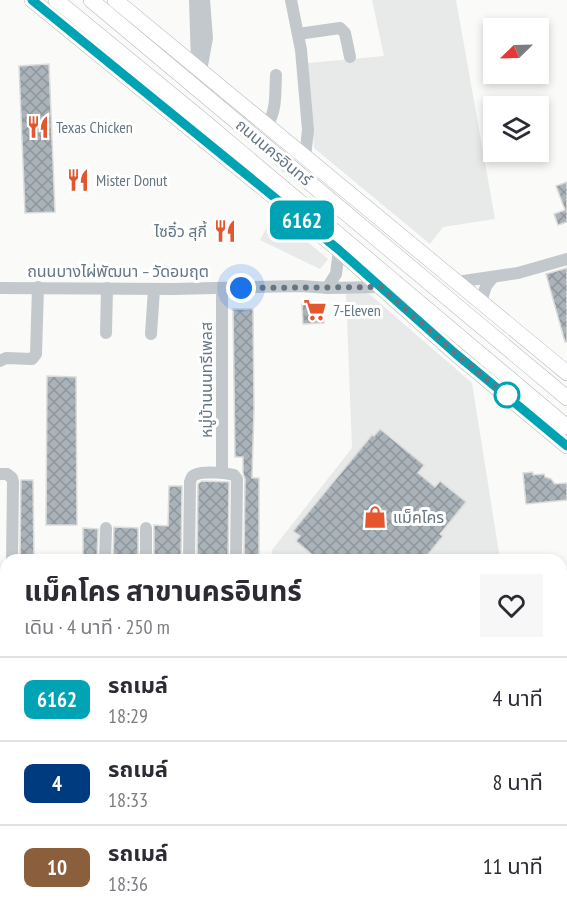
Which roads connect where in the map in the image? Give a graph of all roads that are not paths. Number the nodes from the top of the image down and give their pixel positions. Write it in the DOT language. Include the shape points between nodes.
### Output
graph roads {
  1 [pos="32,0"];
  2 [pos="56,0"];
  3 [pos="91,0"];
  4 [pos="105,0"];
  5 [pos="115,0"];
  6 [pos="195,0"];
  7 [pos="204,0"];
  8 [pos="291,0"];
  9 [pos="298,34"];
  10 [pos="146,45"];
  11 [pos="350,57"];
  12 [pos="199,69"];
  13 [pos="276,75"];
  14 [pos="267,125"];
  15 [pos="305,157"];
  16 [pos="339,250"];
  17 [pos="567,259"];
  18 [pos="493,277"];
  19 [pos="457,282"];
  20 [pos="38,287"];
  21 [pos="381,287"];
  22 [pos="0,288"];
  23 [pos="107,288"];
  24 [pos="153,288"];
  25 [pos="222,288"];
  26 [pos="327,288"];
  27 [pos="482,302"];
  28 [pos="106,333"];
  29 [pos="151,334"];
  30 [pos="0,361"];
  31 [pos="567,372"];
  32 [pos="567,398"];
  33 [pos="567,427"];
  34 [pos="546,429"];
  35 [pos="567,439"];
  36 [pos="567,446"];
  37 [pos="222,473"];
  38 [pos="0,474"];
  39 [pos="106,528"];
  40 [pos="146,528"];
  41 [pos="12,554"];
  42 [pos="105,554"];
  43 [pos="146,554"];
  44 [pos="189,554"];
  45 [pos="236,554"];
  1 -- 16 [label="main road, ถนนนครอินทร์"];
  2 -- 33 [label="main road, ถนนนครอินทร์"];
  3 -- 10 [label="main road, ถนนนครอินทร์"];
  4 -- 10 [label="main road"];
  5 -- 12 [label="main road, ถนนนครอินทร์"];
  6 -- 12 [label="street"];
  7 -- 12 [label="street" via="207,38"];
  8 -- 9 [label="street"];
  9 -- 11 [label="street" via="340,28 345,33"];
  9 -- 15 [label="street" via="308,130"];
  10 -- 32 [label="main road, ถนนนครอินทร์"];
  12 -- 14 [label="main road, ถนนนครอินทร์"];
  13 -- 14 [label="street" via="274,110"];
  14 -- 15 [label="main road, ถนนนครอินทร์"];
  15 -- 19 [label="main road, ถนนนครอินทร์"];
  16 -- 21 [label="main road, ถนนนครอินทร์"];
  16 -- 26 [label="street" via="336,274"];
  17 -- 18 [label="street"];
  18 -- 19 [label="street"];
  18 -- 27 [label="street"];
  19 -- 27 [label="main road, ถนนนครอินทร์"];
  20 -- 22 [label="street, ถนนบางไผ่พัฒนา – วัดอมฤต"];
  20 -- 23 [label="street, ถนนบางไผ่พัฒนา – วัดอมฤต"];
  20 -- 30 [label="street" via="36,354 32,359"];
  21 -- 26 [label="street, ถนนบางไผ่พัฒนา – วัดอมฤต"];
  21 -- 34 [label="main road, ถนนนครอินทร์"];
  23 -- 24 [label="street, ถนนบางไผ่พัฒนา – วัดอมฤต"];
  23 -- 28 [label="street"];
  24 -- 25 [label="street, ถนนบางไผ่พัฒนา – วัดอมฤต"];
  24 -- 29 [label="street"];
  25 -- 26 [label="street, ถนนบางไผ่พัฒนา – วัดอมฤต"];
  25 -- 37 [label="street, หมู่บ้านนนทรีเพลส"];
  27 -- 31 [label="main road, ถนนนครอินทร์"];
  34 -- 35 [label="main road"];
  34 -- 36 [label="main road, ถนนนครอินทร์"];
  37 -- 44 [label="street" via="198,473 192,477"];
  37 -- 45 [label="street" via="237,479"];
  38 -- 41 [label="street" via="12,477 13,482"];
  39 -- 42 [label="street"];
  40 -- 43 [label="street"];
}
